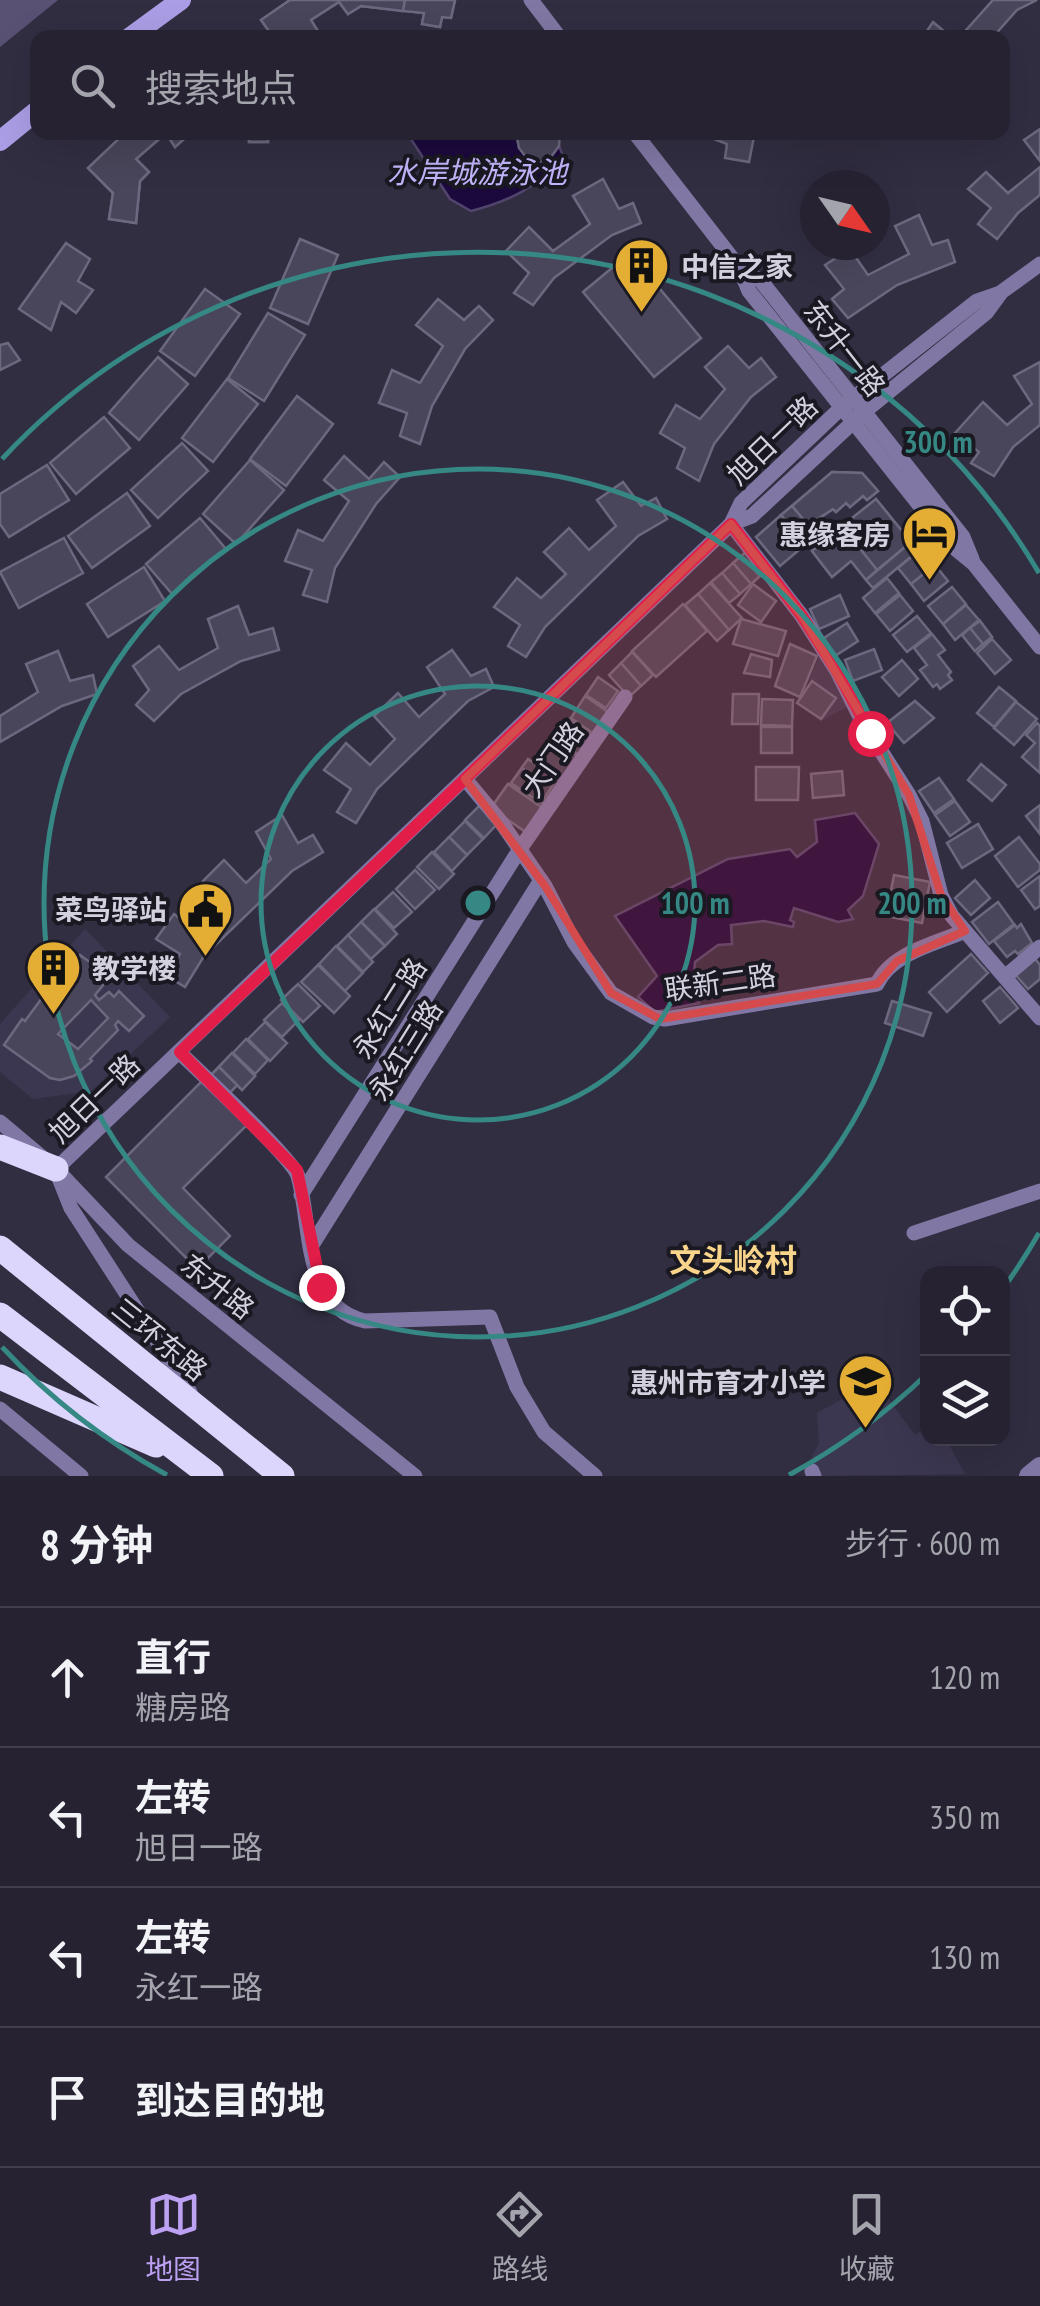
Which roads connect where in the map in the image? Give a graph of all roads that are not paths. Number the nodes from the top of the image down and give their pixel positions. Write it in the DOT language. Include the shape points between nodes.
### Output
graph roads {
  1 [pos="181,0"];
  2 [pos="531,0"];
  3 [pos="141,30"];
  4 [pos="554,30"];
  5 [pos="30,117"];
  6 [pos="640,140"];
  7 [pos="0,141"];
  8 [pos="1040,264"];
  9 [pos="1000,292"];
  10 [pos="847,403"];
  11 [pos="858,417"];
  12 [pos="731,524"];
  13 [pos="1040,648"];
  14 [pos="625,697"];
  15 [pos="464,778"];
  16 [pos="520,849"];
  17 [pos="541,880"];
  18 [pos="965,931"];
  19 [pos="1040,948"];
  20 [pos="1006,976"];
  21 [pos="1040,1018"];
  22 [pos="180,1052"];
  23 [pos="0,1122"];
  24 [pos="0,1147"];
  25 [pos="56,1170"];
  26 [pos="1040,1192"];
  27 [pos="302,1195"];
  28 [pos="914,1233"];
  29 [pos="312,1245"];
  30 [pos="0,1248"];
  31 [pos="0,1315"];
  32 [pos="0,1377"];
  33 [pos="0,1409"];
  34 [pos="203,1412"];
  35 [pos="1040,1467"];
  36 [pos="201,1468"];
  37 [pos="81,1476"];
  38 [pos="282,1476"];
  39 [pos="414,1476"];
  40 [pos="595,1476"];
  41 [pos="1029,1476"];
  1 -- 3 [label="main road"];
  2 -- 4 [label="street"];
  5 -- 7 [label="main road"];
  6 -- 10 [label="street, 东升一路" via="738,267 749,291"];
  8 -- 9 [label="street, 旭日一路"];
  9 -- 10 [label="street, 旭日一路" via="977,301"];
  9 -- 11 [label="street, 旭日一路" via="986,312"];
  10 -- 11 [label="street, 东升一路"];
  10 -- 12 [label="street, 旭日一路" via="741,503"];
  11 -- 12 [label="street, 旭日一路" via="752,516"];
  11 -- 13 [label="street, 东升一路" via="952,546"];
  12 -- 15 [label="street, 旭日一路"];
  12 -- 18 [label="street" via="802,616 906,789 922,821 941,894"];
  14 -- 16 [label="street, 大门路"];
  15 -- 16 [label="street, 联新二路"];
  15 -- 22 [label="street, 旭日一路"];
  16 -- 17 [label="street, 联新二路"];
  16 -- 27 [label="street, 永红二路"];
  17 -- 18 [label="street, 联新二路" via="610,993 660,1019 877,984 897,960"];
  17 -- 29 [label="street, 永红三路"];
  18 -- 20 [label="street"];
  19 -- 20 [label="street"];
  20 -- 21 [label="street"];
  22 -- 25 [label="street, 旭日一路"];
  22 -- 27 [label="street" via="297,1170"];
  23 -- 25 [label="street, 东升路"];
  24 -- 25 [label="highway"];
  25 -- 34 [label="street" via="70,1208"];
  25 -- 39 [label="street, 东升路" via="128,1246"];
  26 -- 28 [label="street"];
  27 -- 29 [label="street"];
  29 -- 40 [label="street" via="324,1294 352,1317 490,1316 517,1387 544,1432"];
  30 -- 34 [label="highway, 三环东路"];
  31 -- 36 [label="highway"];
  32 -- 36 [label="highway"];
  33 -- 37 [label="street"];
  34 -- 38 [label="highway, 三环东路"];
  35 -- 41 [label="street"];
}
